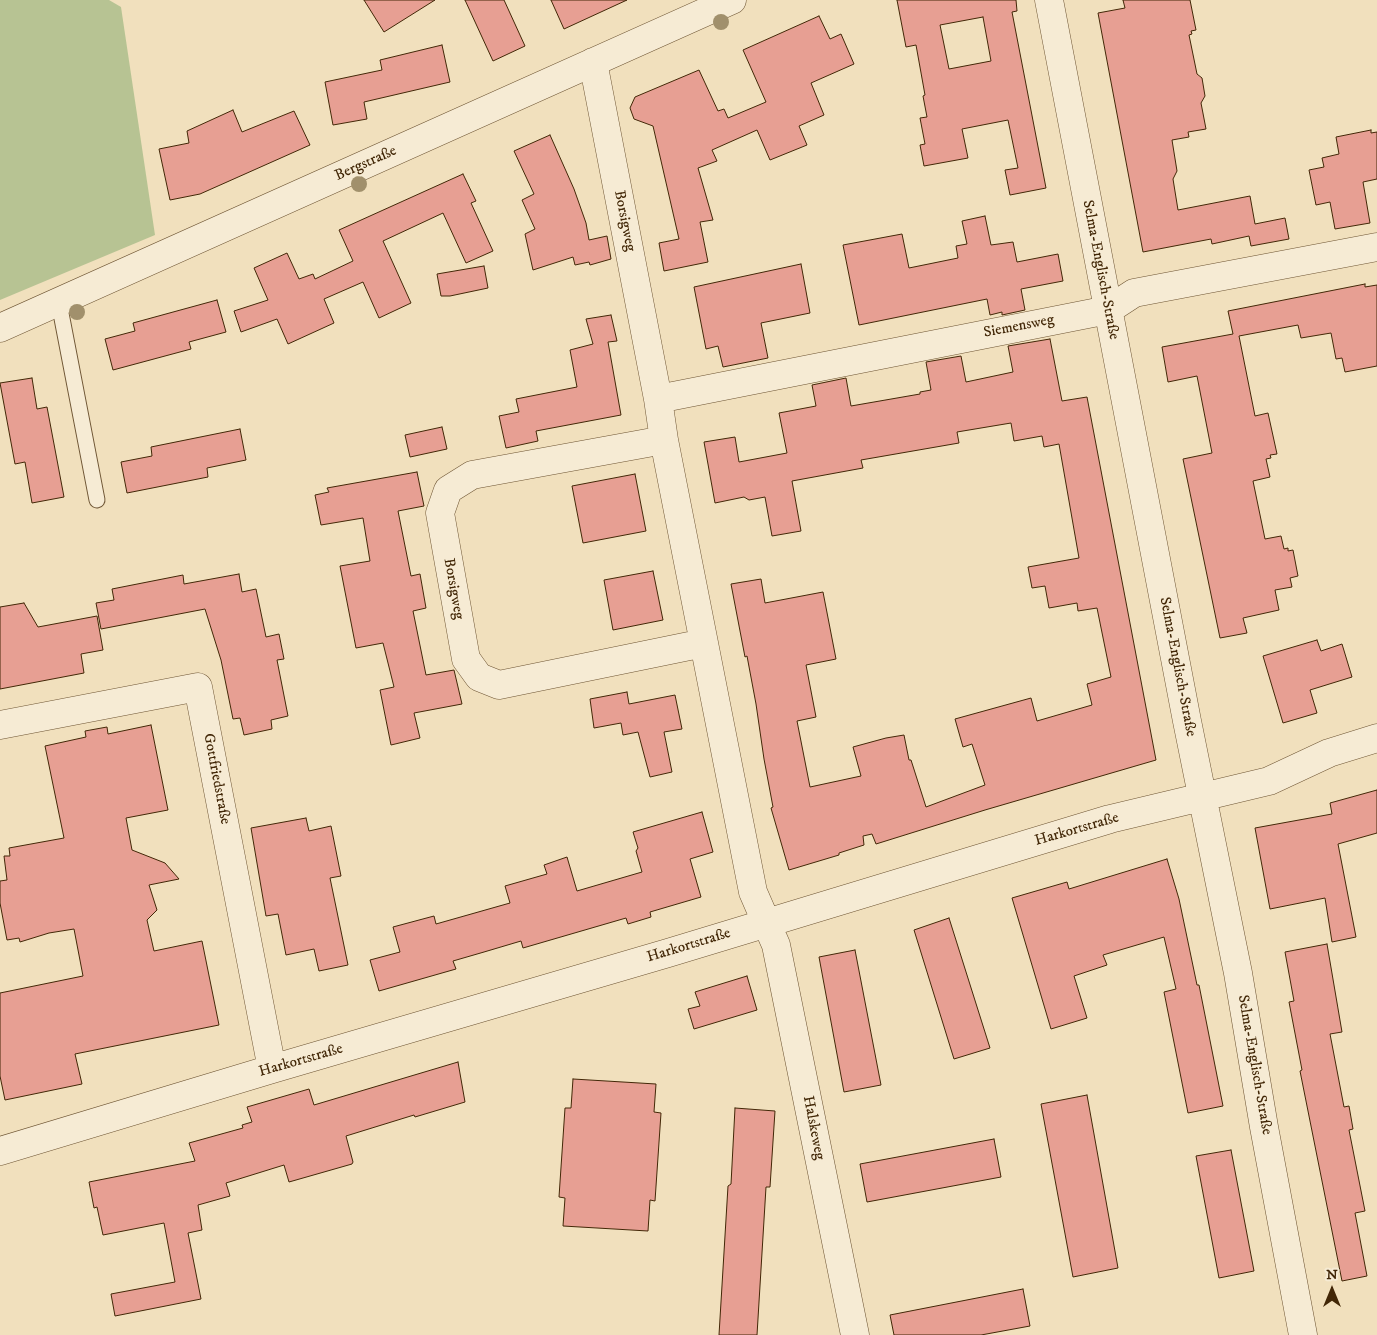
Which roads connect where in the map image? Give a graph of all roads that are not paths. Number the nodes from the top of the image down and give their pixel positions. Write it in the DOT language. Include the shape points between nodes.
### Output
graph roads {
  1 [pos="732,0"];
  2 [pos="1049,0"];
  3 [pos="593,62"];
  4 [pos="1377,248"];
  5 [pos="59,303"];
  6 [pos="1108,310"];
  7 [pos="0,328"];
  8 [pos="658,399"];
  9 [pos="664,440"];
  10 [pos="97,500"];
  11 [pos="704,643"];
  12 [pos="0,726"];
  13 [pos="1377,738"];
  14 [pos="1204,796"];
  15 [pos="767,922"];
  16 [pos="272,1069"];
  17 [pos="0,1151"];
  18 [pos="855,1335"];
  19 [pos="1303,1335"];
  1 -- 3 [label="street, Bergstraße"];
  2 -- 6 [label="street, Selma-Englisch-Straße"];
  3 -- 5 [label="street, Bergstraße"];
  3 -- 8 [label="street, Borsigweg"];
  4 -- 6 [label="street, Siemensweg" via="1134,293"];
  5 -- 7 [label="street, Bergstraße"];
  5 -- 10 [label="lane"];
  6 -- 8 [label="street, Siemensweg"];
  6 -- 14 [label="street, Selma-Englisch-Straße"];
  8 -- 9 [label="street, Borsigweg"];
  9 -- 11 [label="street, Borsigweg"];
  9 -- 11 [label="street, Borsigweg" via="472,475 448,490 440,513 466,659 479,677 499,685"];
  11 -- 15 [label="street, Borsigweg" via="753,892"];
  12 -- 16 [label="street, Gottfriedstraße" via="198,687"];
  13 -- 14 [label="street, Harkortstraße" via="1329,753 1269,780"];
  14 -- 15 [label="street, Harkortstraße" via="1110,819"];
  14 -- 19 [label="street, Selma-Englisch-Straße"];
  15 -- 16 [label="street, Harkortstraße"];
  15 -- 18 [label="street, Halskeweg" via="776,945 788,1000"];
  16 -- 17 [label="street, Harkortstraße"];
}
